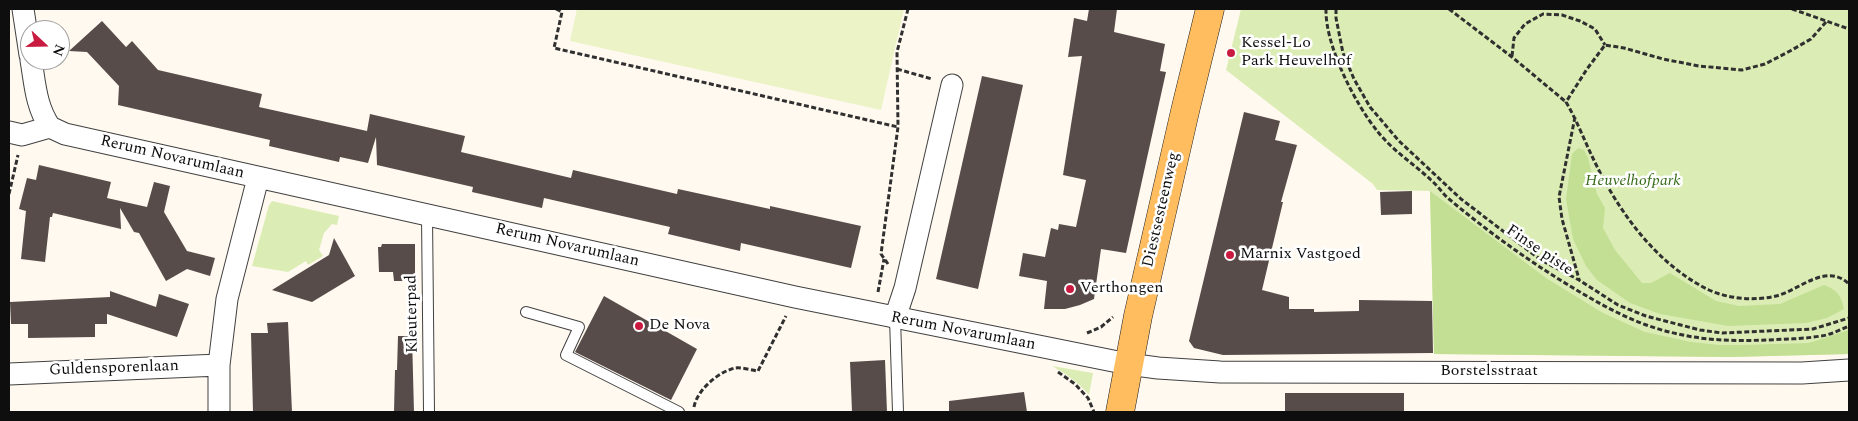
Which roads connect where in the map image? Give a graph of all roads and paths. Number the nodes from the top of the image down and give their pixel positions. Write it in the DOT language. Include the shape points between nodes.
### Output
graph roads {
  1 [pos="556,9"];
  2 [pos="908,9"];
  3 [pos="1210,9"];
  4 [pos="1326,9"];
  5 [pos="1336,9"];
  6 [pos="1448,9"];
  7 [pos="1792,9"];
  8 [pos="1826,22"];
  9 [pos="1849,29"];
  10 [pos="1605,46"];
  11 [pos="1512,57"];
  12 [pos="897,69"];
  13 [pos="33,70"];
  14 [pos="952,85"];
  15 [pos="1566,102"];
  16 [pos="1575,117"];
  17 [pos="50,127"];
  18 [pos="898,127"];
  19 [pos="16,133"];
  20 [pos="258,178"];
  21 [pos="9,194"];
  22 [pos="427,216"];
  23 [pos="884,258"];
  24 [pos="1579,280"];
  25 [pos="1849,284"];
  26 [pos="905,288"];
  27 [pos="794,297"];
  28 [pos="526,312"];
  29 [pos="874,314"];
  30 [pos="1138,316"];
  31 [pos="895,318"];
  32 [pos="1849,318"];
  33 [pos="1849,326"];
  34 [pos="1080,335"];
  35 [pos="1038,347"];
  36 [pos="1128,364"];
  37 [pos="219,365"];
  38 [pos="1849,370"];
  39 [pos="9,374"];
  40 [pos="219,412"];
  41 [pos="429,412"];
  42 [pos="679,412"];
  43 [pos="692,412"];
  44 [pos="898,412"];
  45 [pos="1094,412"];
  46 [pos="1120,412"];
  1 -- 18 [label="path" via="562,12 554,48"];
  2 -- 12 [label="path" via="897,52"];
  3 -- 30 [label="main road, Diestsesteenweg"];
  4 -- 33 [label="path, Finse piste" via="1332,42 1346,82 1377,132 1494,236 1551,276 1617,313 1678,334 1723,341 1798,339 1823,336"];
  5 -- 24 [label="path" via="1343,53 1354,79 1370,107 1399,141 1468,204 1541,260"];
  6 -- 11 [label="path"];
  7 -- 8 [label="path"];
  8 -- 9 [label="path"];
  8 -- 10 [label="path" via="1811,39 1797,47 1765,64 1742,70 1699,66"];
  10 -- 11 [label="path" via="1595,29 1580,21 1562,15 1543,14 1525,24 1514,38"];
  10 -- 15 [label="path"];
  11 -- 15 [label="path"];
  12 -- 14 [label="path"];
  12 -- 18 [label="path"];
  13 -- 17 [label="street" via="42,115"];
  14 -- 26 [label="street"];
  15 -- 16 [label="path"];
  16 -- 24 [label="path" via="1559,197"];
  16 -- 25 [label="path" via="1591,156 1647,244 1710,290 1739,299 1777,296 1830,274"];
  17 -- 19 [label="street"];
  17 -- 20 [label="street, Rerum Novarumlaan" via="65,134"];
  18 -- 23 [label="path" via="881,254"];
  19 -- 21 [label="path"];
  20 -- 22 [label="street, Rerum Novarumlaan"];
  20 -- 37 [label="street" via="227,300"];
  22 -- 27 [label="street, Rerum Novarumlaan"];
  22 -- 41 [label="lane, Kleuterpad"];
  23 -- 26 [label="path"];
  23 -- 29 [label="path"];
  24 -- 32 [label="path" via="1618,305 1700,330 1722,333 1813,329"];
  26 -- 31 [label="street"];
  27 -- 29 [label="street, Rerum Novarumlaan"];
  27 -- 43 [label="path" via="758,371 735,368 712,380 696,398"];
  28 -- 42 [label="lane" via="579,327 566,355"];
  29 -- 31 [label="street, Rerum Novarumlaan"];
  30 -- 34 [label="path" via="1121,311 1101,327"];
  30 -- 36 [label="main road, Diestsesteenweg"];
  31 -- 35 [label="street, Rerum Novarumlaan"];
  31 -- 44 [label="lane"];
  35 -- 36 [label="street, Rerum Novarumlaan"];
  35 -- 45 [label="path" via="1059,374 1088,398"];
  36 -- 38 [label="street, Borstelsstraat" via="1220,372 1802,373"];
  36 -- 46 [label="main road, Diestsesteenweg"];
  37 -- 39 [label="street, Guldensporenlaan"];
  37 -- 40 [label="street"];
}
